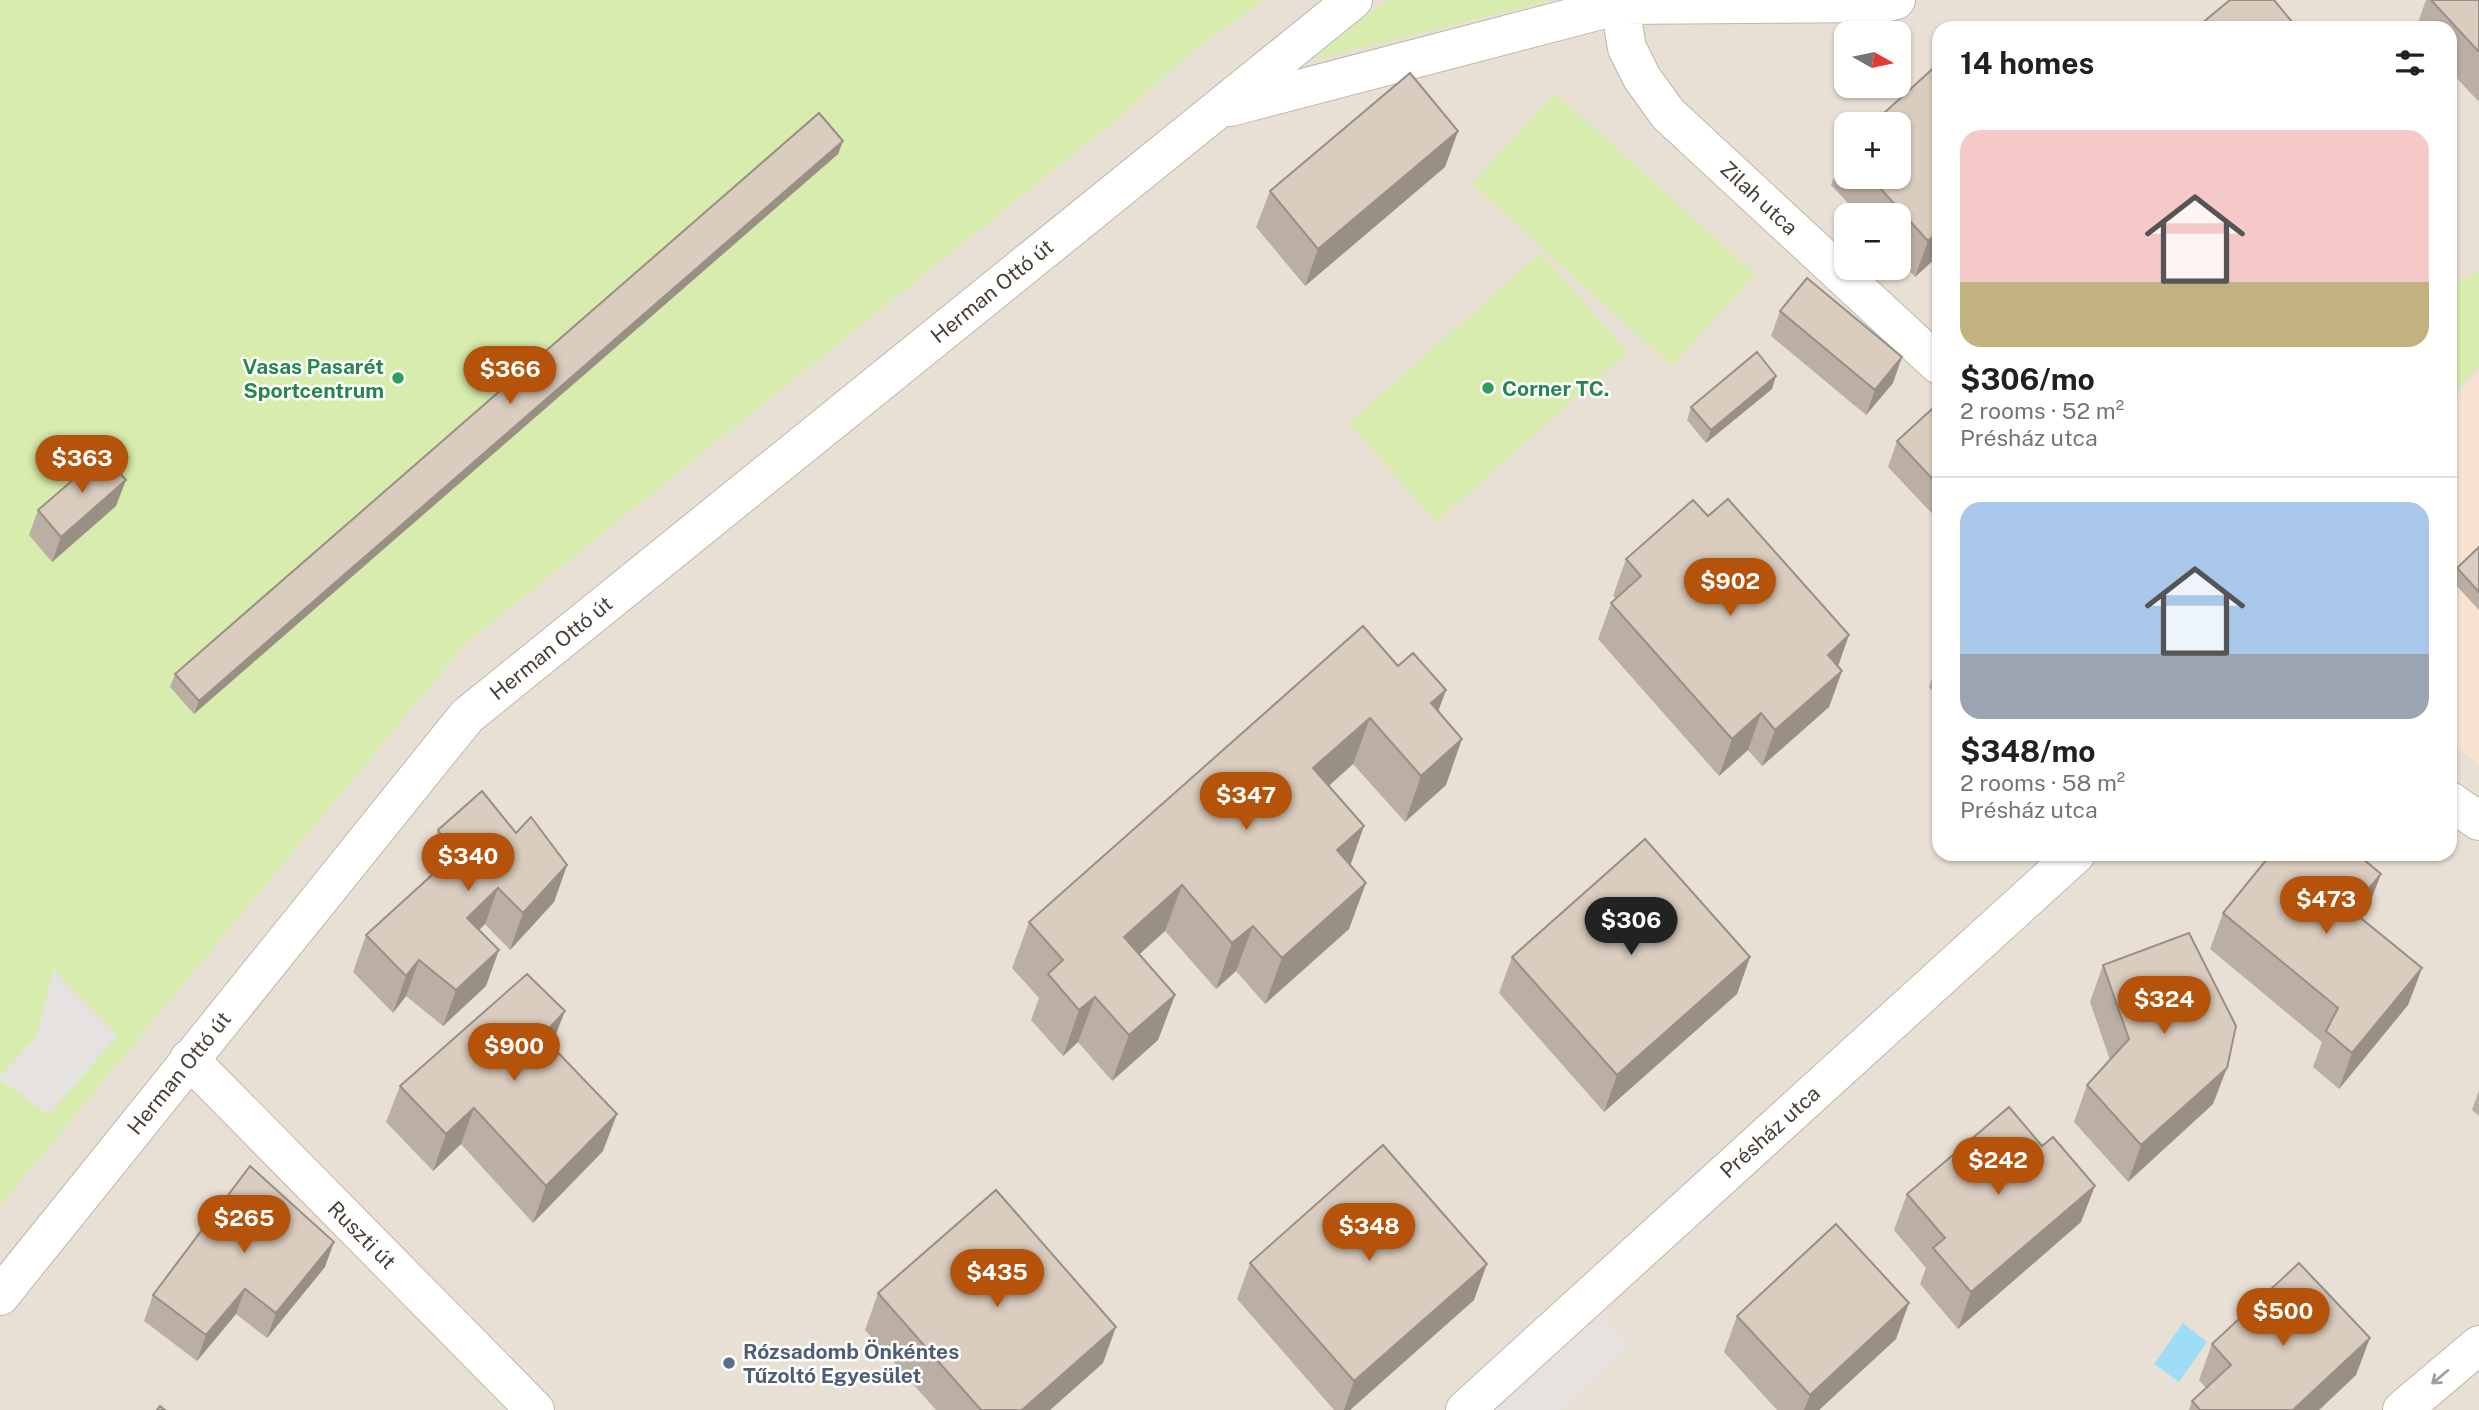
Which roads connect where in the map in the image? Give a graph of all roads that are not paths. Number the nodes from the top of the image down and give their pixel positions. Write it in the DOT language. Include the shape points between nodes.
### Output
graph roads {
  1 [pos="1353,0"];
  2 [pos="1896,0"];
  3 [pos="1620,2"];
  4 [pos="1214,111"];
  5 [pos="1932,359"];
  6 [pos="2457,806"];
  7 [pos="2479,821"];
  8 [pos="2068,861"];
  9 [pos="189,1059"];
  10 [pos="0,1296"];
  11 [pos="2479,1345"];
  12 [pos="535,1410"];
  13 [pos="1465,1410"];
  14 [pos="2402,1410"];
  1 -- 4 [label="street, Herman Ottó út"];
  2 -- 3 [label="street, Herman Ottó út"];
  3 -- 4 [label="street, Herman Ottó út"];
  3 -- 5 [label="street, Zilah utca" via="1627,48 1668,114"];
  4 -- 9 [label="street, Herman Ottó út" via="467,716"];
  6 -- 7 [label="street"];
  8 -- 13 [label="street, Présház utca"];
  9 -- 10 [label="street, Herman Ottó út"];
  9 -- 12 [label="street, Ruszti út"];
  11 -- 14 [label="street, one-way"];
}
